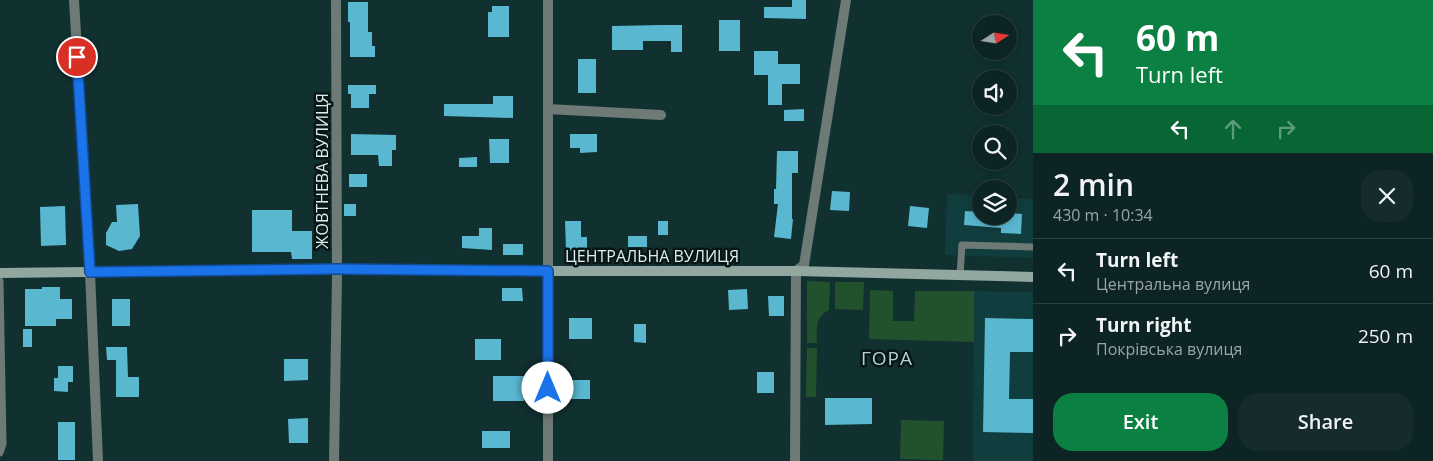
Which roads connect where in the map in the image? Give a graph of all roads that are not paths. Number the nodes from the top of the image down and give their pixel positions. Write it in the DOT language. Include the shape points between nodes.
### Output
graph roads {
  1 [pos="74,0"];
  2 [pos="336,0"];
  3 [pos="548,0"];
  4 [pos="846,0"];
  5 [pos="548,109"];
  6 [pos="661,115"];
  7 [pos="1033,247"];
  8 [pos="337,269"];
  9 [pos="548,271"];
  10 [pos="796,271"];
  11 [pos="90,272"];
  12 [pos="0,273"];
  13 [pos="960,275"];
  14 [pos="1033,277"];
  15 [pos="0,279"];
  16 [pos="0,453"];
  17 [pos="98,461"];
  18 [pos="334,461"];
  19 [pos="548,461"];
  20 [pos="795,461"];
  1 -- 11 [label="street"];
  2 -- 8 [label="street, ЖОВТНЕВА ВУЛИЦЯ"];
  3 -- 5 [label="street"];
  4 -- 10 [label="street" via="804,265"];
  5 -- 6 [label="street"];
  5 -- 9 [label="street"];
  7 -- 13 [label="lane" via="962,245"];
  8 -- 9 [label="main road, ЦЕНТРАЛЬНА ВУЛИЦЯ"];
  8 -- 11 [label="main road, ЦЕНТРАЛЬНА ВУЛИЦЯ"];
  8 -- 18 [label="street, ЖОВТНЕВА ВУЛИЦЯ"];
  9 -- 10 [label="main road, ЦЕНТРАЛЬНА ВУЛИЦЯ"];
  9 -- 19 [label="street"];
  10 -- 13 [label="main road, ЦЕНТРАЛЬНА ВУЛИЦЯ"];
  10 -- 20 [label="street"];
  11 -- 12 [label="main road, ЦЕНТРАЛЬНА ВУЛИЦЯ"];
  11 -- 17 [label="street"];
  12 -- 15 [label="lane"];
  13 -- 14 [label="main road, ЦЕНТРАЛЬНА ВУЛИЦЯ"];
  15 -- 16 [label="lane" via="3,444"];
}
